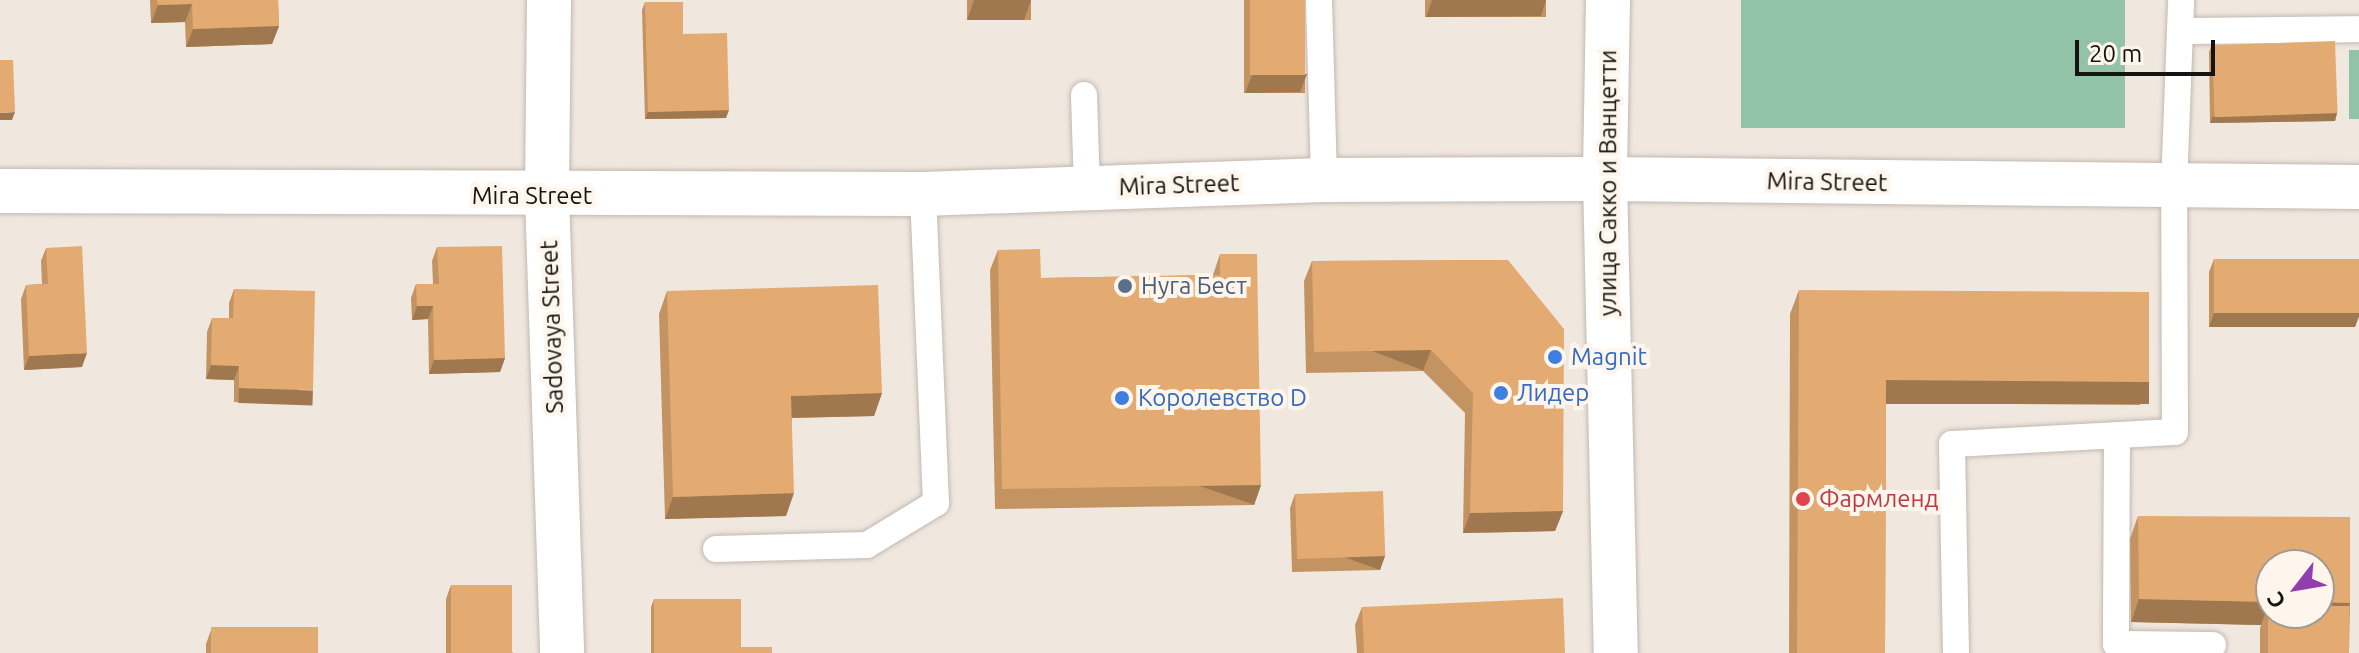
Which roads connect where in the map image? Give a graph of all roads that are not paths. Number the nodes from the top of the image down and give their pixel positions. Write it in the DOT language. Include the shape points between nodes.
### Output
graph roads {
  1 [pos="549,0"];
  2 [pos="1319,0"];
  3 [pos="1608,0"];
  4 [pos="2181,0"];
  5 [pos="2359,29"];
  6 [pos="2181,31"];
  7 [pos="1084,95"];
  8 [pos="1605,179"];
  9 [pos="1324,180"];
  10 [pos="2174,186"];
  11 [pos="2359,187"];
  12 [pos="1087,188"];
  13 [pos="0,191"];
  14 [pos="923,194"];
  15 [pos="547,196"];
  16 [pos="2117,436"];
  17 [pos="716,549"];
  18 [pos="2213,645"];
  19 [pos="562,653"];
  20 [pos="1616,653"];
  21 [pos="1956,653"];
  1 -- 15 [label="main road, Sadovaya Street"];
  2 -- 9 [label="lane"];
  3 -- 8 [label="main road, улица Сакко и Ванцетти"];
  4 -- 6 [label="lane"];
  5 -- 6 [label="lane"];
  6 -- 10 [label="lane"];
  7 -- 12 [label="lane"];
  8 -- 9 [label="main road, Mira Street"];
  8 -- 10 [label="main road, Mira Street"];
  8 -- 20 [label="main road, улица Сакко и Ванцетти"];
  9 -- 12 [label="main road, Mira Street"];
  10 -- 11 [label="main road, Mira Street"];
  10 -- 16 [label="lane" via="2175,432"];
  12 -- 14 [label="main road, Mira Street"];
  13 -- 15 [label="main road, Mira Street"];
  14 -- 15 [label="main road, Mira Street"];
  14 -- 17 [label="lane" via="936,503 867,545"];
  15 -- 19 [label="main road, Sadovaya Street"];
  16 -- 18 [label="lane" via="2116,644"];
  16 -- 21 [label="lane" via="1952,444"];
}
